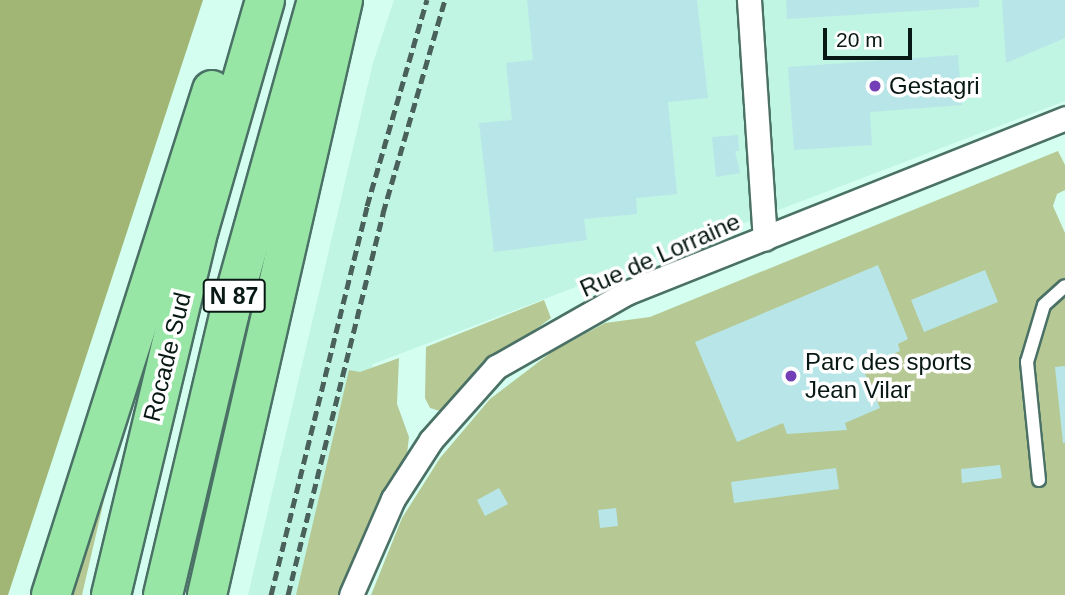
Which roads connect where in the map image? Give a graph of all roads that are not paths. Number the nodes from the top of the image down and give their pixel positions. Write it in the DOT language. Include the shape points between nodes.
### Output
graph roads {
  1 [pos="265,0"];
  2 [pos="317,0"];
  3 [pos="344,0"];
  4 [pos="749,0"];
  5 [pos="247,55"];
  6 [pos="1065,118"];
  7 [pos="765,238"];
  8 [pos="1065,286"];
  9 [pos="1039,480"];
  10 [pos="51,595"];
  11 [pos="111,595"];
  12 [pos="163,595"];
  13 [pos="208,595"];
  14 [pos="351,595"];
  1 -- 5 [label="highway, Rocade Sud / N 87"];
  2 -- 12 [label="highway, Rocade Sud / N 87" via="229,315"];
  3 -- 13 [label="highway"];
  4 -- 7 [label="street"];
  5 -- 10 [label="highway" via="219,68"];
  5 -- 11 [label="highway, Rocade Sud / N 87" via="157,391"];
  6 -- 7 [label="street, Rue de Lorraine"];
  7 -- 14 [label="street, Rue de Lorraine" via="626,293 496,367 431,440 393,499"];
  8 -- 9 [label="lane" via="1044,305 1027,362"];
}
